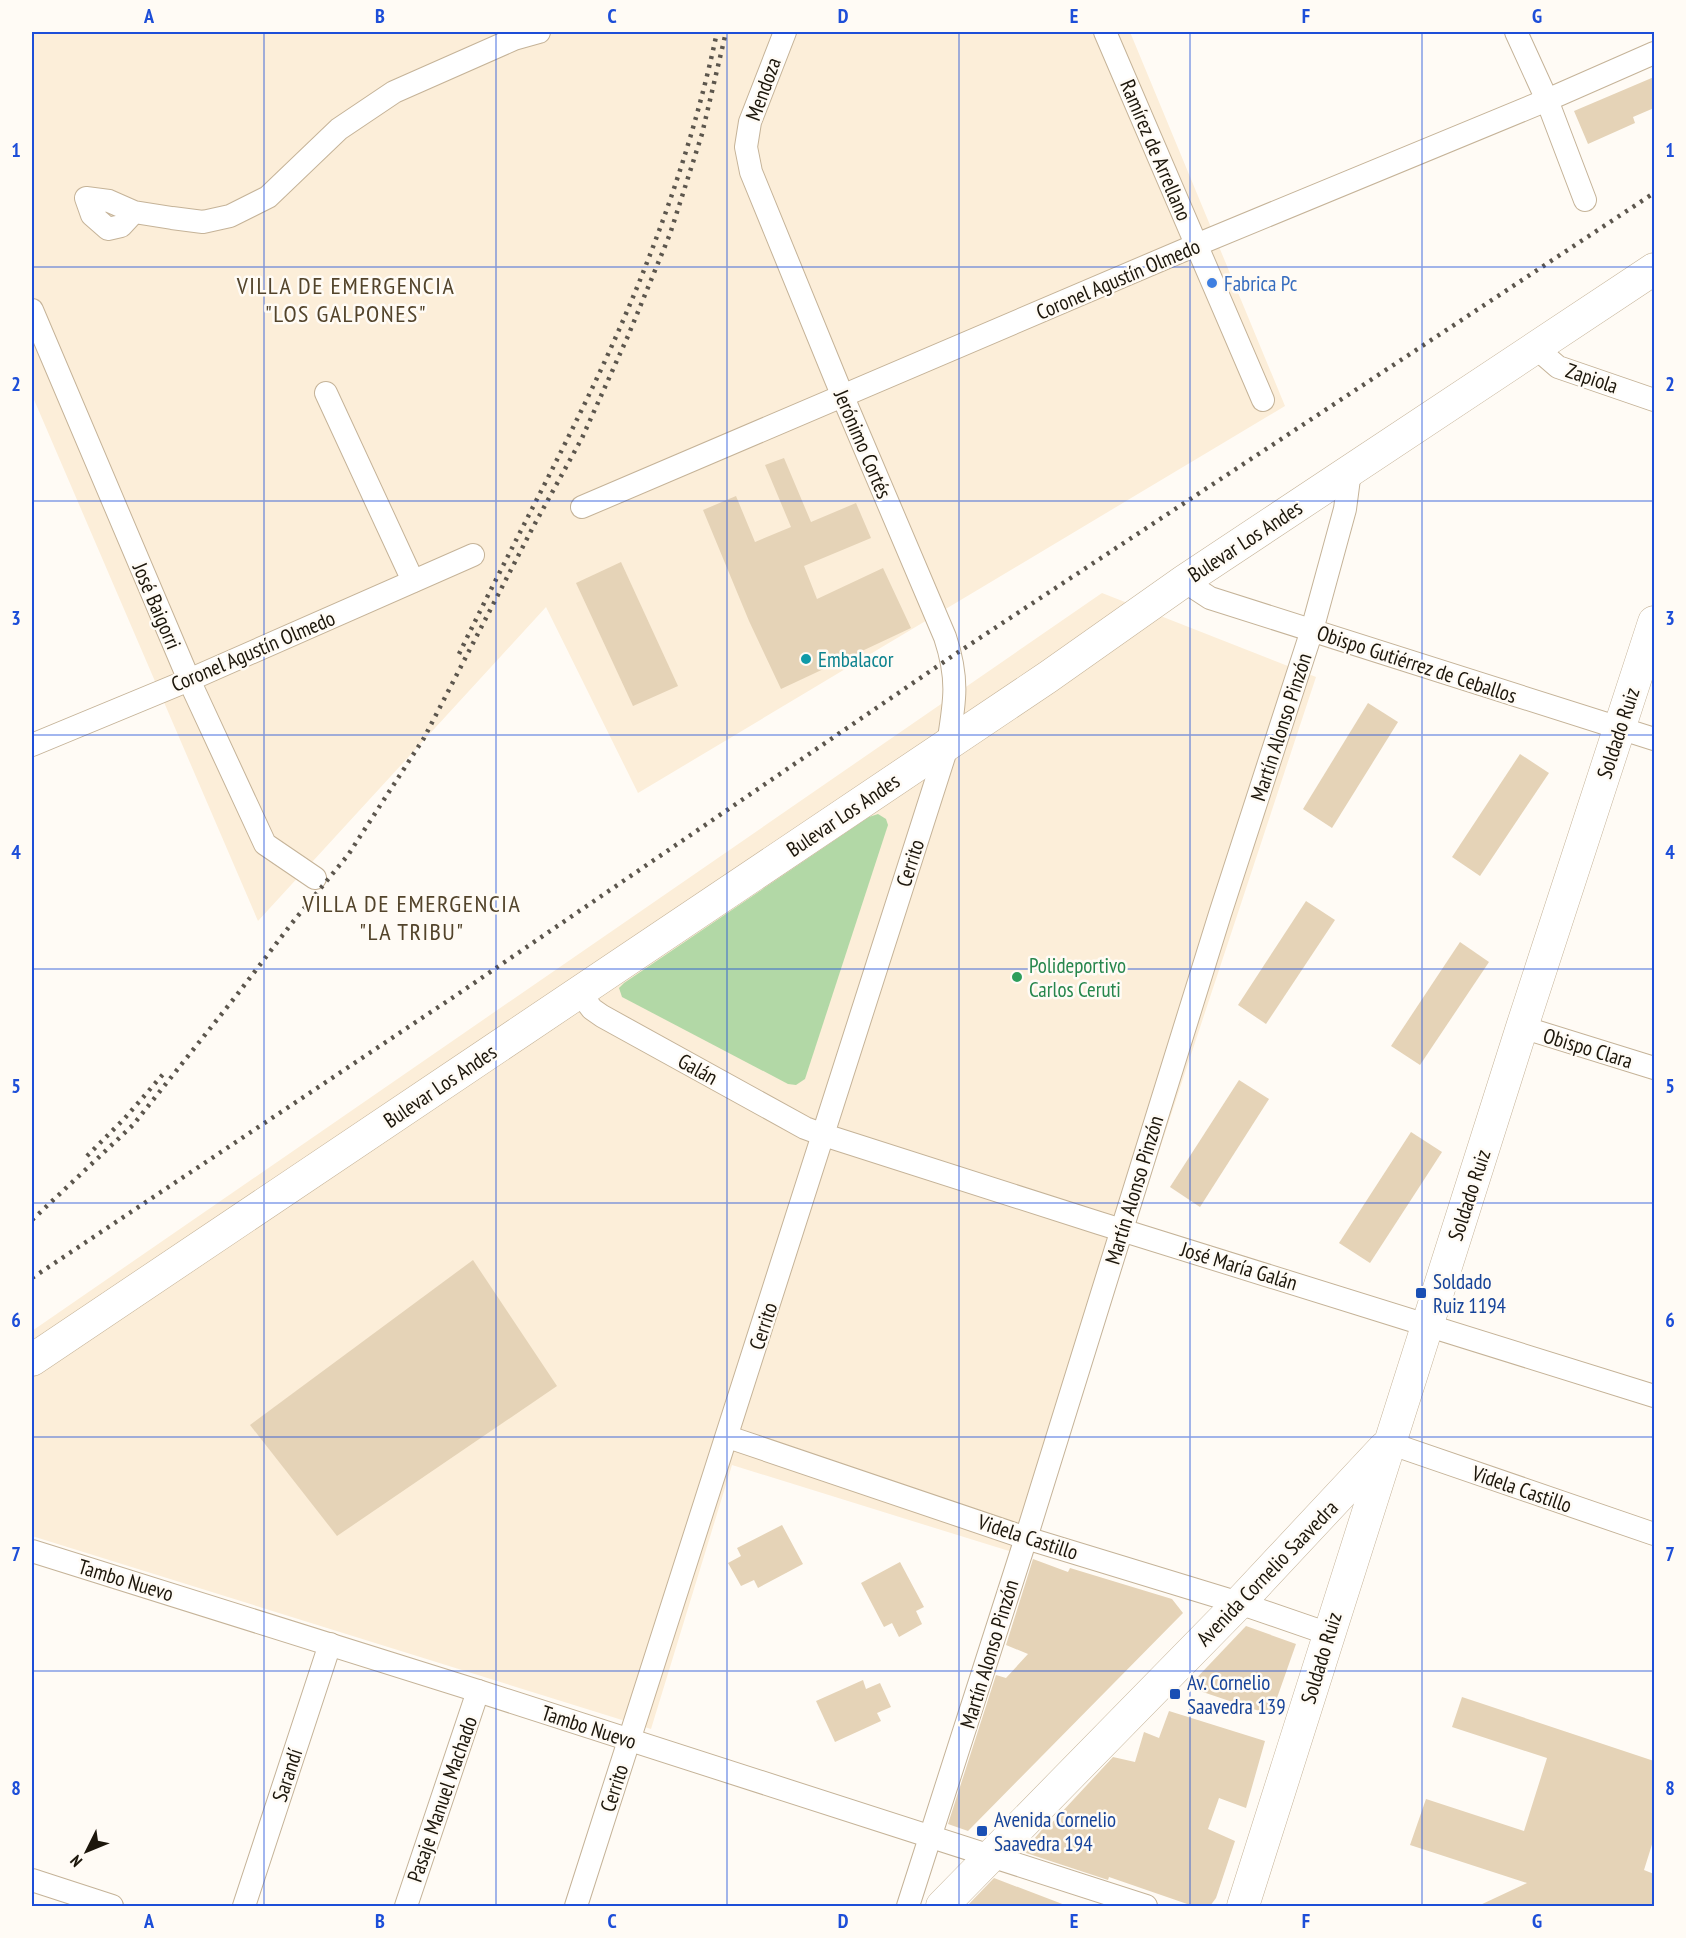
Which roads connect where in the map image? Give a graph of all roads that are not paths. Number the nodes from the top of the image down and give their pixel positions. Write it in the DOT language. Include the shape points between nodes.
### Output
graph roads {
  1 [pos="539,32"];
  2 [pos="785,32"];
  3 [pos="1105,32"];
  4 [pos="1516,32"];
  5 [pos="1654,53"];
  6 [pos="1547,100"];
  7 [pos="746,147"];
  8 [pos="1585,200"];
  9 [pos="134,212"];
  10 [pos="1196,245"];
  11 [pos="1654,269"];
  12 [pos="32,310"];
  13 [pos="1536,348"];
  14 [pos="39,351"];
  15 [pos="326,393"];
  16 [pos="843,397"];
  17 [pos="1263,400"];
  18 [pos="1654,400"];
  19 [pos="1350,471"];
  20 [pos="582,507"];
  21 [pos="473,555"];
  22 [pos="413,581"];
  23 [pos="1184,581"];
  24 [pos="1654,622"];
  25 [pos="1312,630"];
  26 [pos="189,680"];
  27 [pos="1620,728"];
  28 [pos="1654,739"];
  29 [pos="948,744"];
  30 [pos="32,745"];
  31 [pos="315,878"];
  32 [pos="579,992"];
  33 [pos="1522,1028"];
  34 [pos="1654,1068"];
  35 [pos="824,1135"];
  36 [pos="1122,1230"];
  37 [pos="1427,1325"];
  38 [pos="32,1360"];
  39 [pos="1654,1396"];
  40 [pos="728,1437"];
  41 [pos="1389,1443"];
  42 [pos="1654,1534"];
  43 [pos="1026,1538"];
  44 [pos="32,1551"];
  45 [pos="1239,1603"];
  46 [pos="1329,1634"];
  47 [pos="330,1644"];
  48 [pos="478,1691"];
  49 [pos="629,1740"];
  50 [pos="932,1836"];
  51 [pos="991,1856"];
  52 [pos="32,1880"];
  53 [pos="112,1906"];
  54 [pos="244,1906"];
  55 [pos="406,1906"];
  56 [pos="576,1906"];
  57 [pos="908,1906"];
  58 [pos="942,1906"];
  59 [pos="1146,1906"];
  60 [pos="1243,1906"];
  1 -- 9 [label="street" via="514,39 394,92 339,129 268,197 230,216 203,222"];
  2 -- 7 [label="street, Mendoza" via="750,122"];
  3 -- 10 [label="street, Ramírez de Arrellano"];
  4 -- 6 [label="street"];
  5 -- 6 [label="street, Coronel Agustín Olmedo"];
  6 -- 8 [label="street"];
  6 -- 10 [label="street, Coronel Agustín Olmedo"];
  7 -- 16 [label="street, Jerónimo Cortés" via="751,172"];
  10 -- 16 [label="street, Coronel Agustín Olmedo"];
  10 -- 17 [label="street, Ramírez de Arrellano"];
  11 -- 13 [label="main road, Bulevar Los Andes"];
  12 -- 14 [label="street, José Baigorri"];
  13 -- 18 [label="street, Zapiola" via="1558,367"];
  13 -- 19 [label="main road, Bulevar Los Andes"];
  14 -- 26 [label="street, José Baigorri"];
  15 -- 22 [label="street"];
  16 -- 20 [label="street, Coronel Agustín Olmedo"];
  16 -- 29 [label="street, Jerónimo Cortés" via="945,637 955,675"];
  19 -- 23 [label="main road, Bulevar Los Andes"];
  19 -- 25 [label="street, Martín Alonso Pinzón" via="1345,509"];
  21 -- 22 [label="street, Coronel Agustín Olmedo"];
  22 -- 26 [label="street, Coronel Agustín Olmedo"];
  23 -- 25 [label="street, Obispo Gutiérrez de Ceballos" via="1210,598"];
  23 -- 29 [label="main road, Bulevar Los Andes"];
  24 -- 27 [label="main road, Soldado Ruiz"];
  25 -- 27 [label="street, Obispo Gutiérrez de Ceballos"];
  25 -- 36 [label="street, Martín Alonso Pinzón"];
  26 -- 30 [label="street, Coronel Agustín Olmedo"];
  26 -- 31 [label="street, José Baigorri" via="265,844"];
  27 -- 28 [label="street, Obispo Gutiérrez de Ceballos"];
  27 -- 33 [label="main road, Soldado Ruiz"];
  29 -- 32 [label="main road, Bulevar Los Andes"];
  29 -- 35 [label="street, Cerrito"];
  32 -- 35 [label="street, Galán" via="602,1016"];
  32 -- 38 [label="main road, Bulevar Los Andes"];
  33 -- 34 [label="street, Obispo Clara"];
  33 -- 37 [label="main road, Soldado Ruiz"];
  35 -- 36 [label="street, José María Galán"];
  35 -- 40 [label="street, Cerrito"];
  36 -- 37 [label="street, José María Galán"];
  36 -- 43 [label="street, Martín Alonso Pinzón"];
  37 -- 39 [label="street, José María Galán"];
  37 -- 41 [label="main road, Soldado Ruiz"];
  40 -- 43 [label="street, Videla Castillo"];
  40 -- 49 [label="street, Cerrito"];
  41 -- 42 [label="street, Videla Castillo"];
  41 -- 45 [label="main road, Avenida Cornelio Saavedra"];
  41 -- 46 [label="main road, Soldado Ruiz"];
  43 -- 45 [label="street, Videla Castillo"];
  43 -- 50 [label="street, Martín Alonso Pinzón"];
  44 -- 47 [label="street, Tambo Nuevo"];
  45 -- 46 [label="street, Videla Castillo"];
  45 -- 51 [label="main road, Avenida Cornelio Saavedra"];
  46 -- 60 [label="main road, Soldado Ruiz"];
  47 -- 48 [label="street, Tambo Nuevo"];
  47 -- 54 [label="street, Sarandí"];
  48 -- 49 [label="street, Tambo Nuevo"];
  48 -- 55 [label="street, Pasaje Manuel Machado"];
  49 -- 50 [label="street, Tambo Nuevo"];
  49 -- 56 [label="street, Cerrito"];
  50 -- 51 [label="street, Tambo Nuevo"];
  50 -- 57 [label="street, Martín Alonso Pinzón"];
  51 -- 58 [label="main road, Avenida Cornelio Saavedra"];
  51 -- 59 [label="street, Tambo Nuevo"];
  52 -- 53 [label="street"];
}
